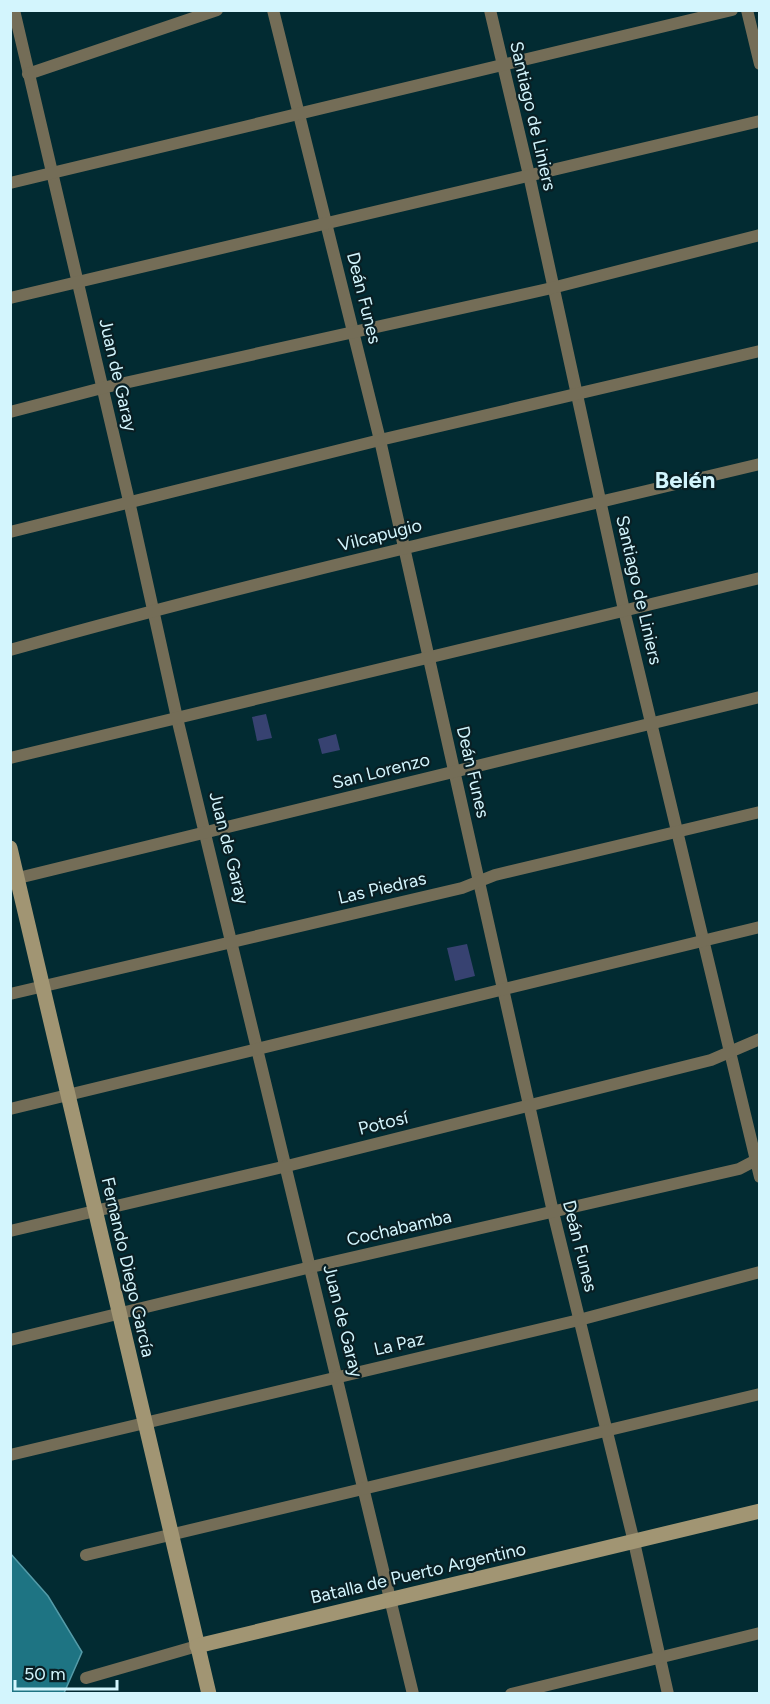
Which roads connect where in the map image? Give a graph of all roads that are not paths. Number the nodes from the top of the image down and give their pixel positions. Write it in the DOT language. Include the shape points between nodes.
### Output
graph roads {
  1 [pos="14,10"];
  2 [pos="217,10"];
  3 [pos="273,10"];
  4 [pos="490,10"];
  5 [pos="732,10"];
  6 [pos="747,10"];
  7 [pos="759,64"];
  8 [pos="503,66"];
  9 [pos="28,74"];
  10 [pos="299,114"];
  11 [pos="759,122"];
  12 [pos="52,174"];
  13 [pos="529,175"];
  14 [pos="10,183"];
  15 [pos="327,224"];
  16 [pos="759,235"];
  17 [pos="78,282"];
  18 [pos="552,288"];
  19 [pos="10,298"];
  20 [pos="353,332"];
  21 [pos="759,351"];
  22 [pos="102,388"];
  23 [pos="575,393"];
  24 [pos="10,412"];
  25 [pos="380,440"];
  26 [pos="759,465"];
  27 [pos="129,501"];
  28 [pos="600,502"];
  29 [pos="10,532"];
  30 [pos="404,547"];
  31 [pos="759,578"];
  32 [pos="153,610"];
  33 [pos="624,610"];
  34 [pos="10,650"];
  35 [pos="430,657"];
  36 [pos="759,698"];
  37 [pos="177,718"];
  38 [pos="652,722"];
  39 [pos="10,758"];
  40 [pos="454,771"];
  41 [pos="759,812"];
  42 [pos="677,831"];
  43 [pos="207,832"];
  44 [pos="10,849"];
  45 [pos="14,879"];
  46 [pos="480,882"];
  47 [pos="759,927"];
  48 [pos="703,940"];
  49 [pos="233,941"];
  50 [pos="44,986"];
  51 [pos="504,990"];
  52 [pos="10,994"];
  53 [pos="759,1038"];
  54 [pos="259,1049"];
  55 [pos="730,1051"];
  56 [pos="69,1095"];
  57 [pos="528,1105"];
  58 [pos="10,1109"];
  59 [pos="757,1159"];
  60 [pos="287,1166"];
  61 [pos="759,1177"];
  62 [pos="95,1211"];
  63 [pos="553,1212"];
  64 [pos="10,1232"];
  65 [pos="311,1267"];
  66 [pos="759,1272"];
  67 [pos="118,1314"];
  68 [pos="579,1320"];
  69 [pos="10,1340"];
  70 [pos="338,1376"];
  71 [pos="759,1394"];
  72 [pos="145,1424"];
  73 [pos="606,1430"];
  74 [pos="10,1455"];
  75 [pos="364,1488"];
  76 [pos="759,1511"];
  77 [pos="171,1534"];
  78 [pos="634,1542"];
  79 [pos="86,1555"];
  80 [pos="389,1599"];
  81 [pos="759,1633"];
  82 [pos="197,1646"];
  83 [pos="659,1657"];
  84 [pos="86,1678"];
  85 [pos="208,1694"];
  86 [pos="413,1694"];
  87 [pos="511,1694"];
  88 [pos="668,1694"];
  1 -- 9 [label="street, Juan de Garay"];
  2 -- 9 [label="street"];
  3 -- 10 [label="street, Deán Funes"];
  4 -- 8 [label="street, Santiago de Liniers"];
  5 -- 8 [label="street"];
  6 -- 7 [label="street"];
  8 -- 10 [label="street"];
  8 -- 13 [label="street, Santiago de Liniers"];
  9 -- 12 [label="street, Juan de Garay"];
  10 -- 12 [label="street"];
  10 -- 15 [label="street, Deán Funes"];
  11 -- 13 [label="street"];
  12 -- 14 [label="street"];
  12 -- 17 [label="street, Juan de Garay"];
  13 -- 15 [label="street"];
  13 -- 18 [label="street, Santiago de Liniers"];
  15 -- 17 [label="street"];
  15 -- 20 [label="street, Deán Funes"];
  16 -- 18 [label="street"];
  17 -- 19 [label="street"];
  17 -- 22 [label="street, Juan de Garay"];
  18 -- 20 [label="street"];
  18 -- 23 [label="street, Santiago de Liniers"];
  20 -- 22 [label="street"];
  20 -- 25 [label="street, Deán Funes"];
  21 -- 23 [label="street"];
  22 -- 24 [label="street"];
  22 -- 27 [label="street, Juan de Garay"];
  23 -- 25 [label="street"];
  23 -- 28 [label="street, Santiago de Liniers"];
  25 -- 27 [label="street"];
  25 -- 30 [label="street, Deán Funes"];
  26 -- 28 [label="street, Vilcapugio"];
  27 -- 29 [label="street"];
  27 -- 32 [label="street, Juan de Garay"];
  28 -- 30 [label="street, Vilcapugio"];
  28 -- 33 [label="street, Santiago de Liniers"];
  30 -- 32 [label="street, Vilcapugio"];
  30 -- 35 [label="street, Deán Funes"];
  31 -- 33 [label="street"];
  32 -- 34 [label="street, Vilcapugio"];
  32 -- 37 [label="street, Juan de Garay"];
  33 -- 35 [label="street"];
  33 -- 38 [label="street, Santiago de Liniers"];
  35 -- 37 [label="street"];
  35 -- 40 [label="street, Deán Funes"];
  36 -- 38 [label="street, San Lorenzo"];
  37 -- 39 [label="street"];
  37 -- 43 [label="street, Juan de Garay"];
  38 -- 40 [label="street, San Lorenzo"];
  38 -- 42 [label="street, Santiago de Liniers"];
  40 -- 43 [label="street, San Lorenzo"];
  40 -- 46 [label="street, Deán Funes"];
  41 -- 42 [label="street, Las Piedras"];
  42 -- 46 [label="street, Las Piedras" via="495,875"];
  42 -- 48 [label="street, Santiago de Liniers"];
  43 -- 45 [label="street, San Lorenzo"];
  43 -- 49 [label="street, Juan de Garay"];
  44 -- 45 [label="main road, Fernando Diego García"];
  45 -- 50 [label="main road, Fernando Diego García"];
  46 -- 49 [label="street, Las Piedras"];
  46 -- 51 [label="street, Deán Funes"];
  47 -- 48 [label="street"];
  48 -- 51 [label="street"];
  48 -- 55 [label="street, Santiago de Liniers"];
  49 -- 50 [label="street, Las Piedras"];
  49 -- 54 [label="street, Juan de Garay"];
  50 -- 52 [label="street, Las Piedras"];
  50 -- 56 [label="main road, Fernando Diego García"];
  51 -- 54 [label="street"];
  51 -- 57 [label="street, Deán Funes"];
  53 -- 55 [label="street, Potosí"];
  54 -- 56 [label="street"];
  54 -- 60 [label="street, Juan de Garay"];
  55 -- 57 [label="street, Potosí" via="711,1060"];
  55 -- 59 [label="street, Santiago de Liniers"];
  56 -- 58 [label="street"];
  56 -- 62 [label="main road, Fernando Diego García"];
  57 -- 60 [label="street, Potosí"];
  57 -- 63 [label="street, Deán Funes"];
  59 -- 61 [label="street, Santiago de Liniers"];
  59 -- 63 [label="street, Cochabamba" via="739,1169"];
  60 -- 62 [label="street, Potosí"];
  60 -- 65 [label="street, Juan de Garay"];
  62 -- 64 [label="street, Potosí"];
  62 -- 67 [label="main road, Fernando Diego García"];
  63 -- 65 [label="street, Cochabamba"];
  63 -- 68 [label="street, Deán Funes"];
  65 -- 67 [label="street, Cochabamba"];
  65 -- 70 [label="street, Juan de Garay"];
  66 -- 68 [label="street, La Paz"];
  67 -- 69 [label="street, Cochabamba"];
  67 -- 72 [label="main road, Fernando Diego García"];
  68 -- 70 [label="street, La Paz"];
  68 -- 73 [label="street, Deán Funes"];
  70 -- 72 [label="street, La Paz"];
  70 -- 75 [label="street, Juan de Garay"];
  71 -- 73 [label="street"];
  72 -- 74 [label="street, La Paz"];
  72 -- 77 [label="main road, Fernando Diego García"];
  73 -- 75 [label="street"];
  73 -- 78 [label="street, Deán Funes"];
  75 -- 77 [label="street"];
  75 -- 80 [label="street, Juan de Garay"];
  76 -- 78 [label="main road, Batalla de Puerto Argentino"];
  77 -- 79 [label="street"];
  77 -- 82 [label="main road, Fernando Diego García"];
  78 -- 80 [label="main road, Batalla de Puerto Argentino"];
  78 -- 83 [label="street, Deán Funes"];
  80 -- 82 [label="main road, Batalla de Puerto Argentino"];
  80 -- 86 [label="street, Juan de Garay"];
  81 -- 83 [label="street"];
  82 -- 84 [label="street, Batalla de Puerto Argentino"];
  82 -- 85 [label="main road, Fernando Diego García"];
  83 -- 87 [label="street"];
  83 -- 88 [label="street, Deán Funes"];
}
